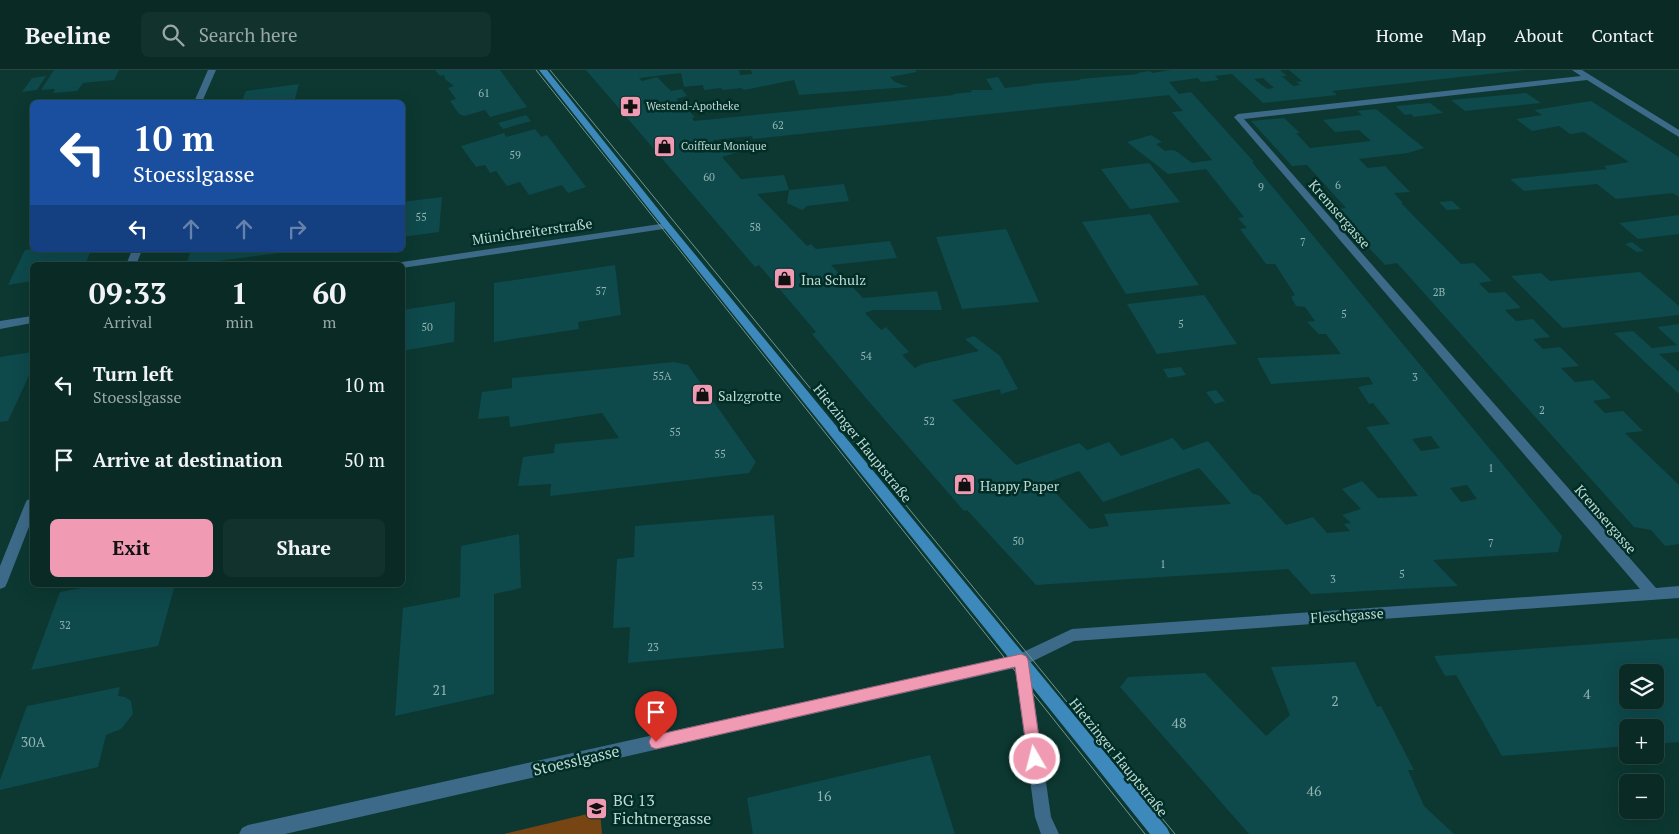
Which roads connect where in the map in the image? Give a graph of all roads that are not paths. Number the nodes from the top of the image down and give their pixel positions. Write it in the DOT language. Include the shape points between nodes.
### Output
graph roads {
  1 [pos="212,70"];
  2 [pos="543,70"];
  3 [pos="1576,70"];
  4 [pos="1588,78"];
  5 [pos="199,100"];
  6 [pos="1679,134"];
  7 [pos="667,226"];
  8 [pos="405,265"];
  9 [pos="30,320"];
  10 [pos="0,325"];
  11 [pos="30,509"];
  12 [pos="0,583"];
  13 [pos="1679,592"];
  14 [pos="1653,594"];
  15 [pos="1021,660"];
  16 [pos="248,834"];
  17 [pos="1050,834"];
  18 [pos="1161,834"];
  1 -- 5 [label="street"];
  2 -- 7 [label="main road, Hietzinger Hauptstraße"];
  3 -- 4 [label="street"];
  4 -- 6 [label="street"];
  4 -- 14 [label="street, Kremsergasse" via="1238,117"];
  7 -- 8 [label="street, Münichreiterstraße"];
  7 -- 15 [label="main road, Hietzinger Hauptstraße"];
  9 -- 10 [label="street"];
  11 -- 12 [label="street"];
  13 -- 14 [label="street, Fleschgasse"];
  14 -- 15 [label="street, Fleschgasse" via="1072,635"];
  15 -- 16 [label="street, Stoesslgasse"];
  15 -- 17 [label="street" via="1043,817"];
  15 -- 18 [label="main road, Hietzinger Hauptstraße"];
}
